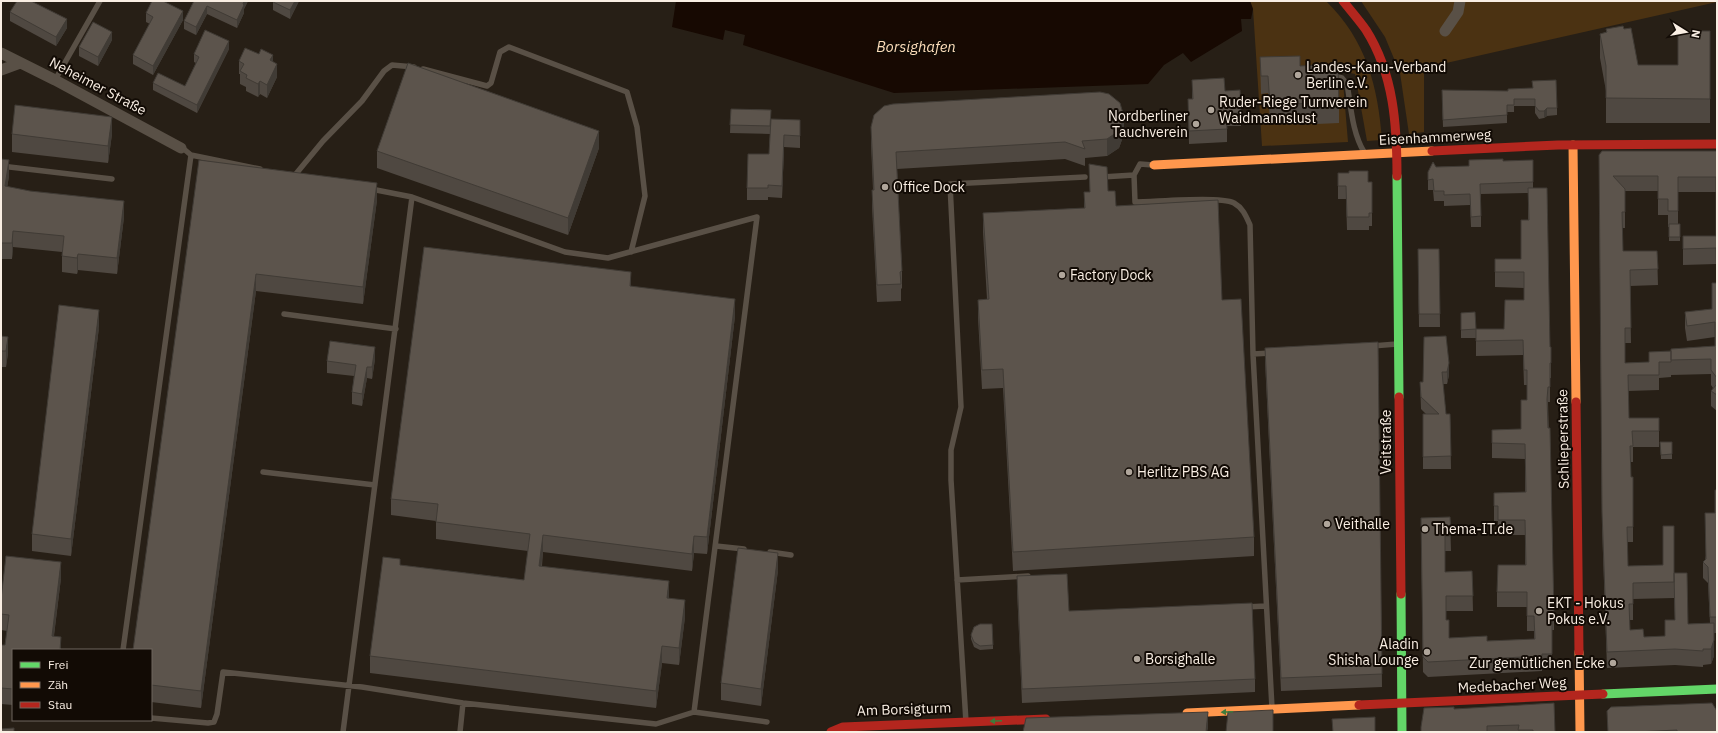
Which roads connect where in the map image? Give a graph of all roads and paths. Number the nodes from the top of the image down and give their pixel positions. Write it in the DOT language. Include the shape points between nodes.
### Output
graph roads {
  1 [pos="100,1"];
  2 [pos="1343,1"];
  3 [pos="1460,1"];
  4 [pos="1445,31"];
  5 [pos="1,53"];
  6 [pos="20,63"];
  7 [pos="1,70"];
  8 [pos="1327,75"];
  9 [pos="55,80"];
  10 [pos="1717,144"];
  11 [pos="1573,145"];
  12 [pos="183,149"];
  13 [pos="1398,152"];
  14 [pos="191,155"];
  15 [pos="1366,155"];
  16 [pos="1154,165"];
  17 [pos="1,166"];
  18 [pos="266,170"];
  19 [pos="288,174"];
  20 [pos="295,175"];
  21 [pos="1134,175"];
  22 [pos="303,177"];
  23 [pos="1085,177"];
  24 [pos="1098,177"];
  25 [pos="112,179"];
  26 [pos="366,188"];
  27 [pos="412,197"];
  28 [pos="631,252"];
  29 [pos="284,314"];
  30 [pos="396,329"];
  31 [pos="1399,344"];
  32 [pos="1363,346"];
  33 [pos="1277,352"];
  34 [pos="1253,354"];
  35 [pos="263,472"];
  36 [pos="376,485"];
  37 [pos="716,546"];
  38 [pos="750,550"];
  39 [pos="764,552"];
  40 [pos="791,555"];
  41 [pos="1037,576"];
  42 [pos="957,580"];
  43 [pos="1266,606"];
  44 [pos="1235,607"];
  45 [pos="122,649"];
  46 [pos="349,686"];
  47 [pos="1717,689"];
  48 [pos="1580,696"];
  49 [pos="463,703"];
  50 [pos="1402,705"];
  51 [pos="1272,710"];
  52 [pos="694,712"];
  53 [pos="1178,714"];
  54 [pos="152,718"];
  55 [pos="1052,719"];
  56 [pos="767,722"];
  57 [pos="966,722"];
  58 [pos="979,727"];
  59 [pos="343,732"];
  60 [pos="460,732"];
  61 [pos="831,732"];
  62 [pos="1402,732"];
  63 [pos="1580,732"];
  1 -- 9 [label="lane"];
  2 -- 13 [label="street, Veitstraße" via="1366,29 1386,71 1394,106"];
  3 -- 4 [label="street" via="1458,12"];
  5 -- 6 [label="street, Neheimer Straße"];
  6 -- 7 [label="street"];
  6 -- 9 [label="street, Neheimer Straße"];
  8 -- 15 [label="lane" via="1342,78 1347,84 1355,131"];
  9 -- 12 [label="street, Neheimer Straße"];
  10 -- 11 [label="street, Eisenhammerweg"];
  11 -- 13 [label="street, Eisenhammerweg"];
  11 -- 48 [label="street, Schlieperstraße"];
  12 -- 14 [label="lane"];
  13 -- 15 [label="street, Eisenhammerweg"];
  13 -- 31 [label="street, Veitstraße"];
  14 -- 18 [label="lane"];
  14 -- 45 [label="lane"];
  15 -- 16 [label="street, Eisenhammerweg"];
  16 -- 21 [label="lane" via="1140,164"];
  17 -- 25 [label="lane"];
  19 -- 20 [label="lane"];
  20 -- 22 [label="lane"];
  20 -- 28 [label="lane" via="323,141 362,101 384,71 392,65 408,65 487,86 491,83 500,52 509,48 627,92 637,127 645,196"];
  21 -- 24 [label="lane"];
  21 -- 34 [label="lane" via="1135,202 1220,200 1234,203 1244,212 1250,225"];
  23 -- 42 [label="lane" via="950,184 960,407 951,450"];
  26 -- 27 [label="lane"];
  27 -- 28 [label="lane" via="565,252 608,258"];
  27 -- 30 [label="lane"];
  28 -- 37 [label="lane" via="757,217"];
  29 -- 30 [label="lane"];
  30 -- 36 [label="lane"];
  31 -- 32 [label="lane"];
  31 -- 50 [label="street, Veitstraße"];
  33 -- 34 [label="lane"];
  34 -- 43 [label="lane"];
  35 -- 36 [label="lane"];
  36 -- 46 [label="lane"];
  37 -- 38 [label="lane"];
  37 -- 52 [label="lane"];
  39 -- 40 [label="lane"];
  41 -- 42 [label="lane"];
  42 -- 57 [label="lane"];
  43 -- 44 [label="lane"];
  43 -- 51 [label="lane"];
  46 -- 49 [label="lane"];
  46 -- 54 [label="lane" via="223,672 214,722"];
  46 -- 59 [label="lane"];
  47 -- 48 [label="street, Medebacher Weg"];
  48 -- 50 [label="street, Medebacher Weg"];
  48 -- 63 [label="street, Schlieperstraße"];
  49 -- 52 [label="lane" via="656,724"];
  49 -- 60 [label="lane"];
  50 -- 51 [label="street, Medebacher Weg"];
  50 -- 62 [label="street, Veitstraße"];
  51 -- 53 [label="street, one-way"];
  52 -- 56 [label="lane"];
  55 -- 58 [label="street, Am Borsigturm, one-way"];
  57 -- 58 [label="street, Am Borsigturm"];
  57 -- 61 [label="street, Am Borsigturm" via="842,727"];
}
